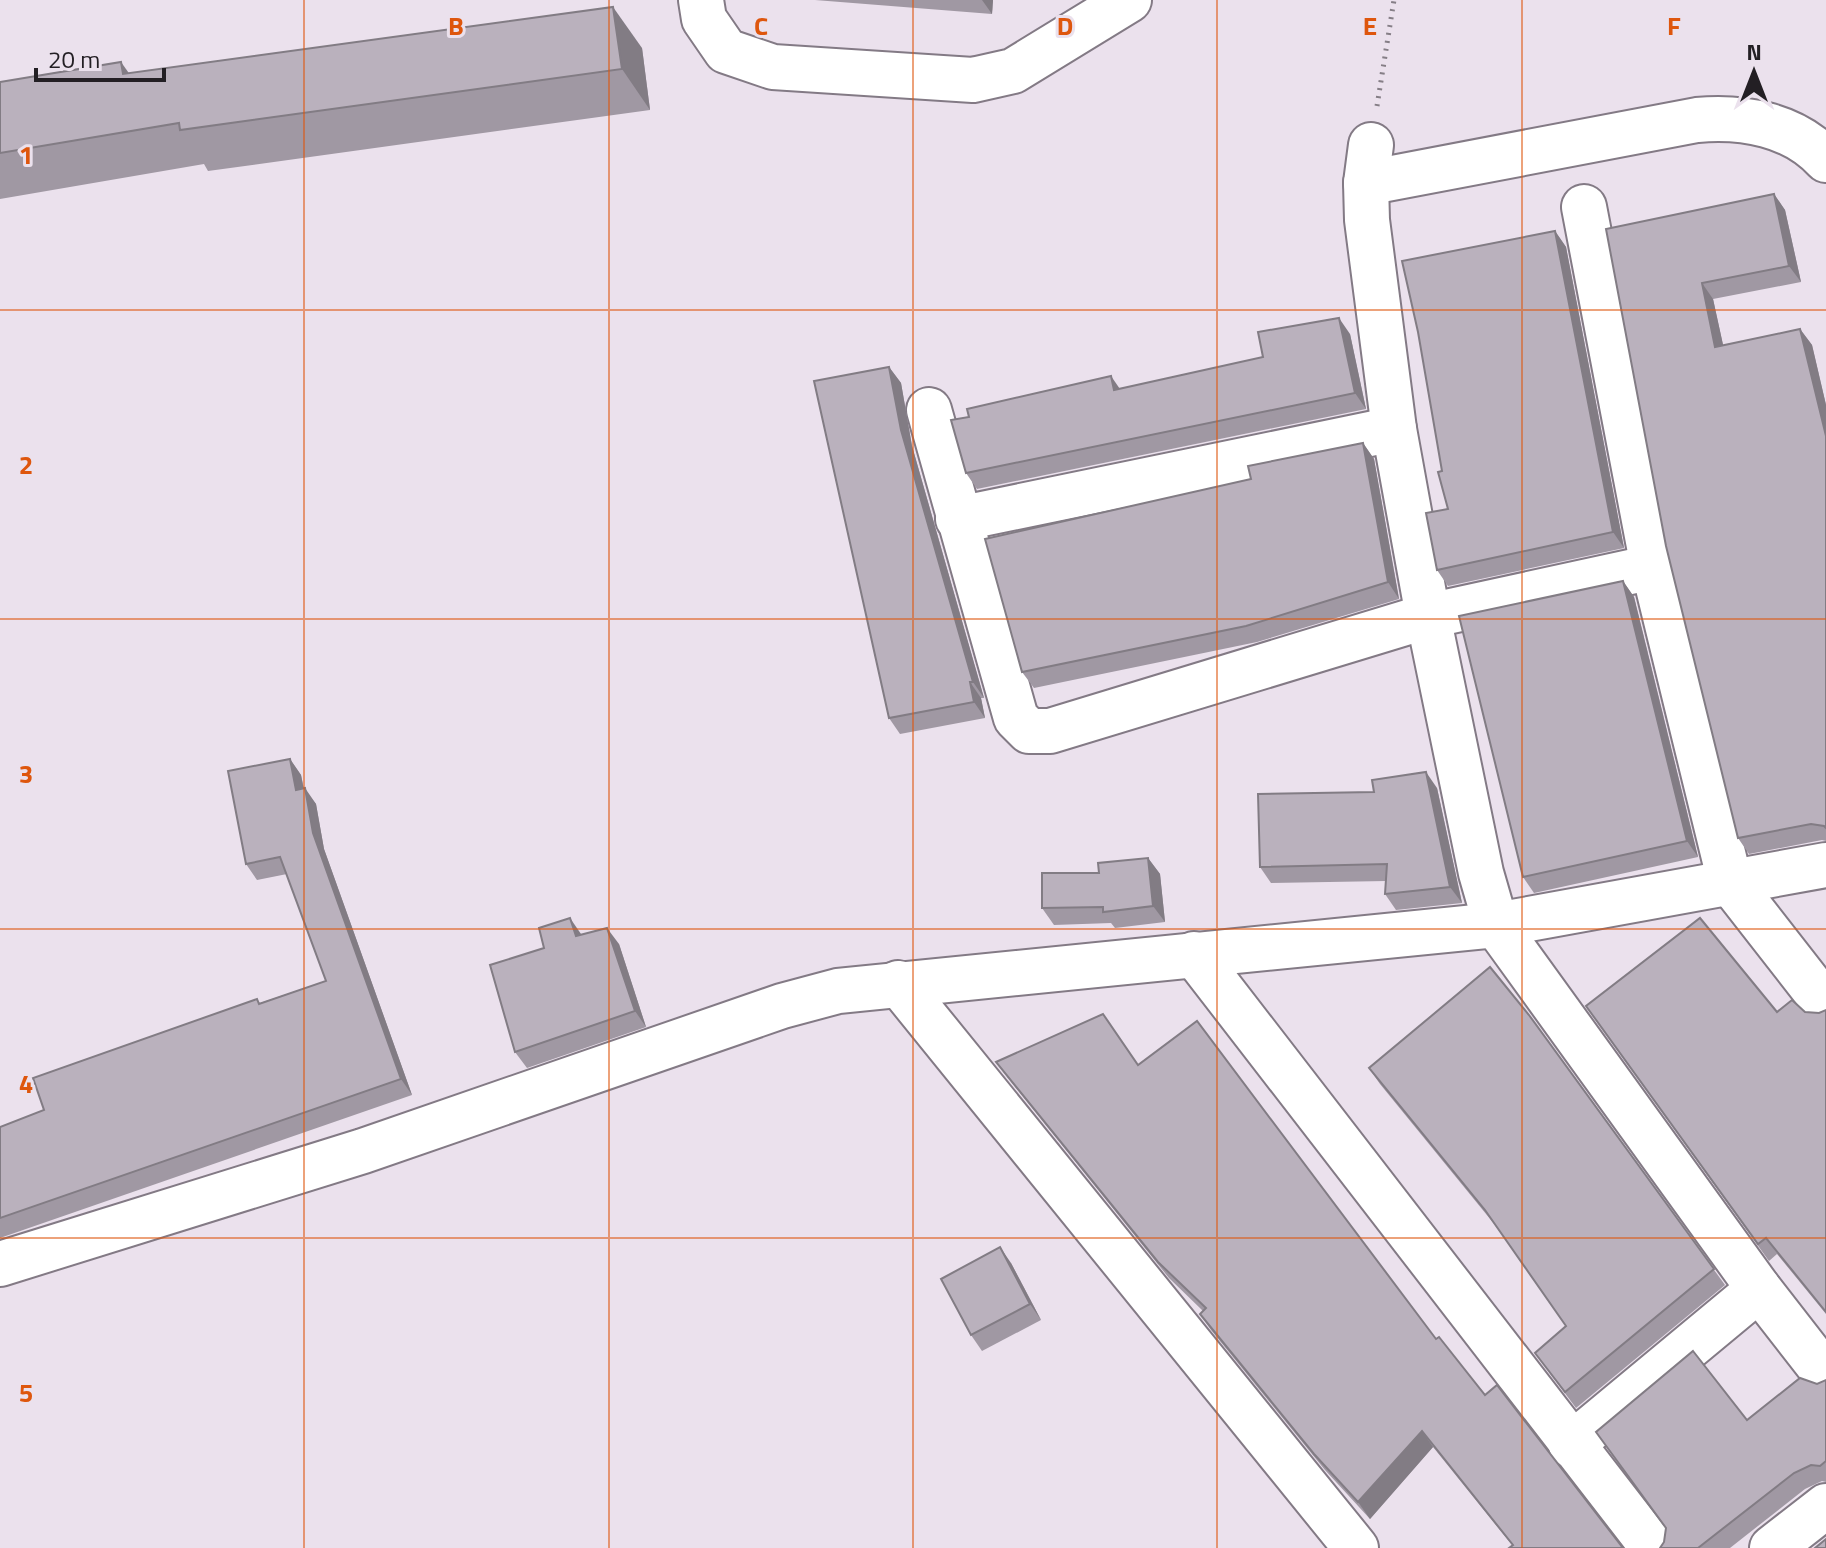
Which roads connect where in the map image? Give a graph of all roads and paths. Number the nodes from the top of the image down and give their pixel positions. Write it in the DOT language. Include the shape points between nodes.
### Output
graph roads {
  1 [pos="701,0"];
  2 [pos="1129,0"];
  3 [pos="1394,0"];
  4 [pos="1826,160"];
  5 [pos="1368,164"];
  6 [pos="1584,207"];
  7 [pos="929,410"];
  8 [pos="1394,429"];
  9 [pos="958,519"];
  10 [pos="1653,567"];
  11 [pos="1428,616"];
  12 [pos="1826,865"];
  13 [pos="1730,882"];
  14 [pos="1496,925"];
  15 [pos="1194,954"];
  16 [pos="898,983"];
  17 [pos="1826,1005"];
  18 [pos="0,1264"];
  19 [pos="1759,1289"];
  20 [pos="1826,1375"];
  21 [pos="1571,1445"];
  22 [pos="1826,1506"];
  23 [pos="1356,1548"];
  24 [pos="1653,1548"];
  25 [pos="1772,1548"];
  1 -- 2 [label="street" via="704,19 726,51 773,67 973,80 1013,71"];
  3 -- 5 [label="path"];
  4 -- 5 [label="street" via="1782,130 1728,117"];
  5 -- 8 [label="street" via="1367,220"];
  6 -- 10 [label="street"];
  7 -- 9 [label="street"];
  8 -- 9 [label="street"];
  8 -- 11 [label="street"];
  9 -- 11 [label="street" via="1016,718 1029,731 1050,731"];
  10 -- 11 [label="street"];
  10 -- 13 [label="street"];
  11 -- 14 [label="street"];
  12 -- 13 [label="street"];
  13 -- 14 [label="street"];
  13 -- 17 [label="street"];
  14 -- 15 [label="street"];
  14 -- 19 [label="street"];
  15 -- 16 [label="street"];
  15 -- 21 [label="street"];
  16 -- 18 [label="street" via="782,1006 363,1151"];
  16 -- 23 [label="street"];
  19 -- 20 [label="street"];
  19 -- 21 [label="street"];
  21 -- 24 [label="street"];
  22 -- 25 [label="street"];
}
